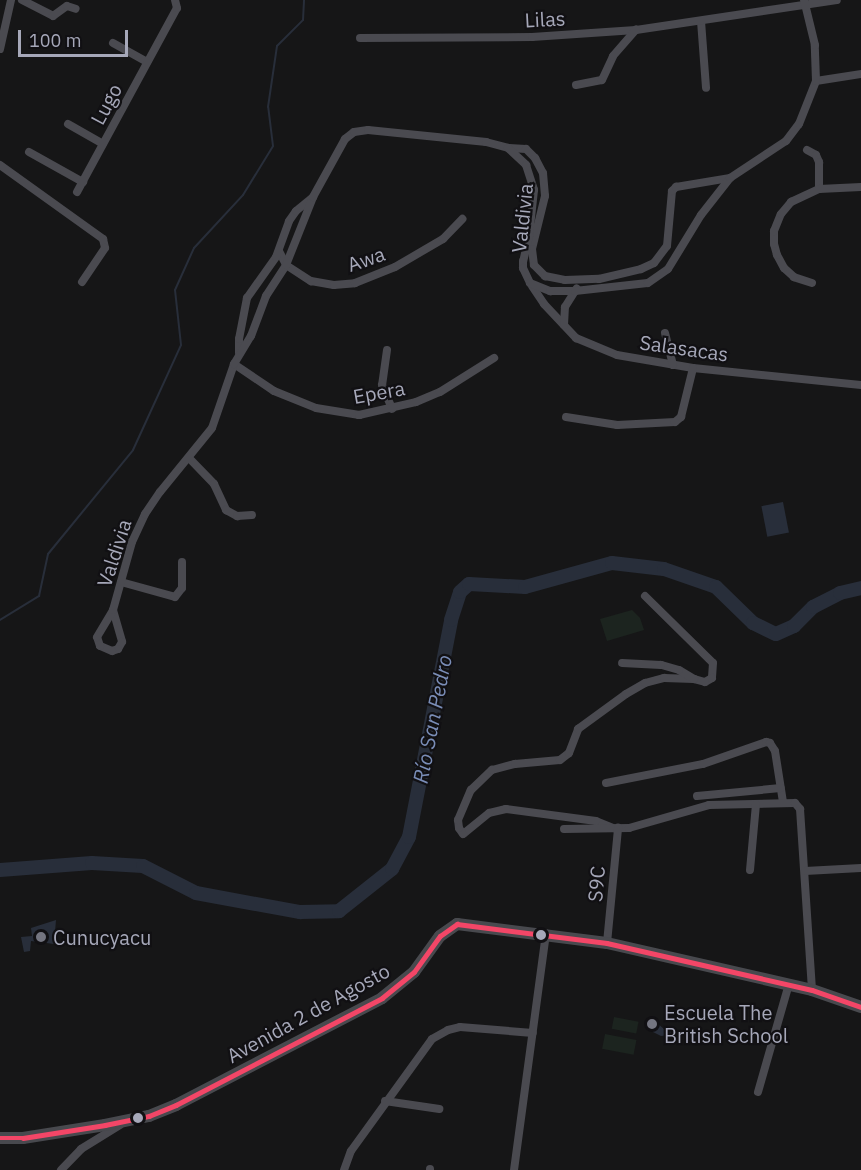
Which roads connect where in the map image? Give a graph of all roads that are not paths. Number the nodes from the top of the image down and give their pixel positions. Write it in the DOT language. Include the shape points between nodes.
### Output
graph roads {
  1 [pos="22,0"];
  2 [pos="175,0"];
  3 [pos="837,0"];
  4 [pos="805,3"];
  5 [pos="5,8"];
  6 [pos="76,9"];
  7 [pos="700,21"];
  8 [pos="636,30"];
  9 [pos="360,38"];
  10 [pos="113,43"];
  11 [pos="0,49"];
  12 [pos="147,62"];
  13 [pos="861,74"];
  14 [pos="816,81"];
  15 [pos="576,85"];
  16 [pos="706,88"];
  17 [pos="68,124"];
  18 [pos="104,144"];
  19 [pos="508,148"];
  20 [pos="807,150"];
  21 [pos="28,152"];
  22 [pos="0,165"];
  23 [pos="730,178"];
  24 [pos="83,182"];
  25 [pos="861,187"];
  26 [pos="819,189"];
  27 [pos="78,192"];
  28 [pos="313,197"];
  29 [pos="462,219"];
  30 [pos="532,237"];
  31 [pos="279,251"];
  32 [pos="286,265"];
  33 [pos="580,281"];
  34 [pos="82,282"];
  35 [pos="530,283"];
  36 [pos="812,283"];
  37 [pos="574,291"];
  38 [pos="564,326"];
  39 [pos="665,333"];
  40 [pos="387,350"];
  41 [pos="239,354"];
  42 [pos="494,358"];
  43 [pos="234,364"];
  44 [pos="673,365"];
  45 [pos="693,368"];
  46 [pos="861,385"];
  47 [pos="392,409"];
  48 [pos="566,417"];
  49 [pos="189,458"];
  50 [pos="252,515"];
  51 [pos="182,562"];
  52 [pos="121,582"];
  53 [pos="645,596"];
  54 [pos="113,610"];
  55 [pos="622,663"];
  56 [pos="694,679"];
  57 [pos="606,783"];
  58 [pos="781,788"];
  59 [pos="697,795"];
  60 [pos="783,802"];
  61 [pos="756,804"];
  62 [pos="615,828"];
  63 [pos="564,829"];
  64 [pos="861,868"];
  65 [pos="750,870"];
  66 [pos="805,871"];
  67 [pos="546,933"];
  68 [pos="607,943"];
  69 [pos="789,984"];
  70 [pos="812,990"];
  71 [pos="861,1007"];
  72 [pos="533,1033"];
  73 [pos="759,1092"];
  74 [pos="385,1101"];
  75 [pos="439,1108"];
  76 [pos="127,1120"];
  77 [pos="0,1138"];
  78 [pos="62,1170"];
  79 [pos="344,1170"];
  80 [pos="514,1170"];
  1 -- 6 [label="street" via="53,16 67,6"];
  2 -- 12 [label="street, Lugo" via="177,8"];
  3 -- 4 [label="street, Lilas"];
  4 -- 7 [label="street, Lilas"];
  4 -- 14 [label="street" via="815,45"];
  5 -- 11 [label="street"];
  7 -- 8 [label="street, Lilas"];
  7 -- 16 [label="street"];
  8 -- 9 [label="street, Lilas" via="532,37"];
  8 -- 15 [label="street" via="613,56 602,80"];
  10 -- 12 [label="street"];
  12 -- 18 [label="street, Lugo"];
  13 -- 14 [label="street"];
  14 -- 23 [label="street" via="794,133"];
  17 -- 18 [label="street"];
  18 -- 24 [label="street, Lugo"];
  19 -- 28 [label="street, Valdivia" via="486,142 368,130 354,132 345,140"];
  19 -- 30 [label="street" via="526,165 531,177"];
  19 -- 30 [label="street, Valdivia" via="526,150 543,173 545,196"];
  20 -- 26 [label="street" via="819,162"];
  21 -- 24 [label="street"];
  22 -- 34 [label="street" via="103,239 105,248"];
  23 -- 33 [label="street, Valdivia" via="676,187 672,191 667,246 654,263 624,274"];
  23 -- 37 [label="street" via="662,275 636,286"];
  24 -- 27 [label="street, Lugo"];
  25 -- 26 [label="street"];
  26 -- 36 [label="street" via="791,202 774,231 774,244 784,268 794,277"];
  28 -- 31 [label="street, Valdivia" via="289,221"];
  28 -- 32 [label="street, Valdivia"];
  29 -- 32 [label="street, Awa" via="443,239 396,267 355,283 322,284"];
  30 -- 33 [label="street, Valdivia" via="532,258 538,271 545,276"];
  30 -- 35 [label="street" via="523,268"];
  31 -- 32 [label="street"];
  31 -- 41 [label="street, Valdivia" via="247,298"];
  32 -- 41 [label="street, Valdivia"];
  33 -- 37 [label="street"];
  35 -- 37 [label="street" via="550,291"];
  35 -- 38 [label="street, Salasacas"];
  37 -- 38 [label="street" via="565,307"];
  38 -- 44 [label="street, Salasacas" via="576,338 617,355"];
  39 -- 44 [label="street"];
  40 -- 47 [label="street" via="382,385"];
  41 -- 43 [label="street, Valdivia"];
  42 -- 47 [label="street, Epera" via="440,392"];
  43 -- 47 [label="street, Epera" via="274,391 316,408 359,415"];
  43 -- 49 [label="street, Valdivia" via="212,428"];
  44 -- 45 [label="street, Salasacas"];
  45 -- 46 [label="street, Salasacas"];
  45 -- 48 [label="street" via="681,417 675,422 617,425"];
  49 -- 50 [label="street" via="214,484 226,510 237,516"];
  49 -- 52 [label="street, Valdivia" via="145,514"];
  51 -- 52 [label="street" via="182,588 175,597"];
  52 -- 54 [label="street, Valdivia"];
  53 -- 56 [label="street" via="713,663 712,678 705,682"];
  55 -- 56 [label="street" via="679,669"];
  56 -- 62 [label="street" via="664,678 626,694 578,729 569,753 560,760 492,770 471,790 458,820 463,834 489,813 506,809 596,820"];
  57 -- 58 [label="street" via="703,764 766,742 776,751"];
  58 -- 59 [label="street"];
  58 -- 60 [label="street"];
  60 -- 61 [label="street"];
  60 -- 66 [label="street" via="795,803 800,809"];
  61 -- 62 [label="street" via="709,805"];
  61 -- 65 [label="street"];
  62 -- 63 [label="street"];
  62 -- 68 [label="street, S9C"];
  64 -- 66 [label="street"];
  66 -- 70 [label="street"];
  67 -- 68 [label="main road, Avenida 2 de Agosto"];
  67 -- 72 [label="street"];
  67 -- 76 [label="main road, Avenida 2 de Agosto" via="467,924 452,926 414,972 382,998 176,1105"];
  68 -- 69 [label="main road, Avenida 2 de Agosto"];
  69 -- 70 [label="main road, Avenida 2 de Agosto"];
  69 -- 73 [label="street"];
  70 -- 71 [label="main road, Avenida 2 de Agosto"];
  72 -- 74 [label="street" via="460,1027 448,1030 432,1039"];
  72 -- 80 [label="street"];
  74 -- 75 [label="street"];
  74 -- 79 [label="street" via="351,1151"];
  76 -- 77 [label="main road, Avenida 2 de Agosto" via="23,1138"];
  76 -- 78 [label="street" via="90,1142"];
}
